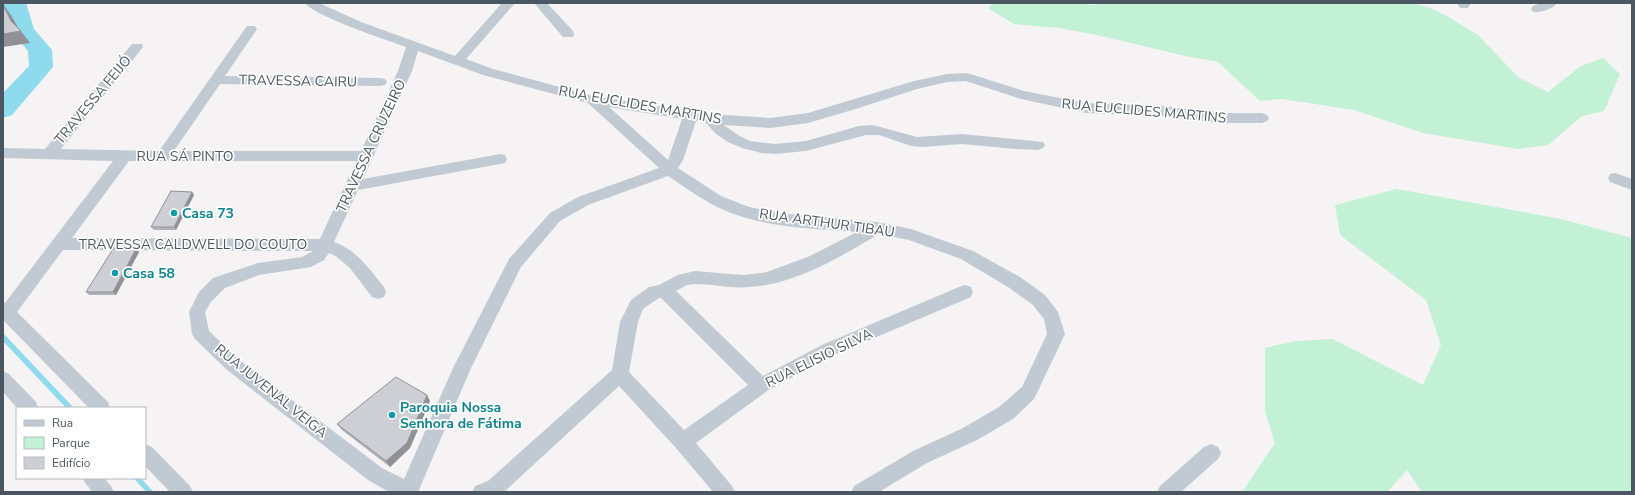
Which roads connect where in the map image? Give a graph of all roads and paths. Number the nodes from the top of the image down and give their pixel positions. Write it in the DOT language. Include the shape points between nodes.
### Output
graph roads {
  1 [pos="312,3"];
  2 [pos="509,3"];
  3 [pos="540,3"];
  4 [pos="1551,3"];
  5 [pos="1538,9"];
  6 [pos="251,29"];
  7 [pos="568,34"];
  8 [pos="413,45"];
  9 [pos="138,46"];
  10 [pos="457,60"];
  11 [pos="216,80"];
  12 [pos="380,82"];
  13 [pos="593,100"];
  14 [pos="690,117"];
  15 [pos="1262,118"];
  16 [pos="710,119"];
  17 [pos="1038,145"];
  18 [pos="3,153"];
  19 [pos="49,154"];
  20 [pos="164,155"];
  21 [pos="126,156"];
  22 [pos="367,156"];
  23 [pos="500,159"];
  24 [pos="670,170"];
  25 [pos="1615,178"];
  26 [pos="1632,185"];
  27 [pos="353,186"];
  28 [pos="877,228"];
  29 [pos="61,244"];
  30 [pos="326,245"];
  31 [pos="662,291"];
  32 [pos="378,292"];
  33 [pos="965,292"];
  34 [pos="5,311"];
  35 [pos="620,374"];
  36 [pos="3,379"];
  37 [pos="760,386"];
  38 [pos="28,407"];
  39 [pos="100,407"];
  40 [pos="683,442"];
  41 [pos="1211,453"];
  42 [pos="146,454"];
  43 [pos="93,479"];
  44 [pos="493,490"];
  45 [pos="104,492"];
  46 [pos="183,492"];
  47 [pos="408,492"];
  48 [pos="725,492"];
  49 [pos="861,492"];
  50 [pos="1167,492"];
  1 -- 8 [label="street, RUA EUCLIDES MARTINS" via="357,25"];
  2 -- 10 [label="street"];
  3 -- 7 [label="street"];
  4 -- 5 [label="street"];
  6 -- 11 [label="street"];
  8 -- 10 [label="street, RUA EUCLIDES MARTINS"];
  8 -- 22 [label="street, TRAVESSA CRUZEIRO" via="405,71"];
  9 -- 19 [label="street, TRAVESSA FEIJÓ"];
  10 -- 13 [label="street, RUA EUCLIDES MARTINS" via="488,72"];
  11 -- 12 [label="street, TRAVESSA CAIRU"];
  11 -- 20 [label="street"];
  13 -- 14 [label="street, RUA EUCLIDES MARTINS"];
  13 -- 24 [label="street, RUA ARTHUR TIBAU"];
  14 -- 16 [label="street, RUA EUCLIDES MARTINS"];
  14 -- 24 [label="street" via="676,160"];
  15 -- 16 [label="street, RUA EUCLIDES MARTINS" via="1218,118 1163,111 1086,108 1021,95 967,77 933,80 808,118 770,122"];
  16 -- 17 [label="street" via="724,135 741,144 757,148 803,147 866,130 884,132 919,142 958,139"];
  18 -- 19 [label="street, RUA SÁ PINTO"];
  19 -- 21 [label="street, RUA SÁ PINTO"];
  20 -- 21 [label="street, RUA SÁ PINTO"];
  20 -- 22 [label="street, RUA SÁ PINTO"];
  21 -- 29 [label="street"];
  22 -- 27 [label="street, TRAVESSA CRUZEIRO"];
  23 -- 27 [label="street"];
  24 -- 28 [label="street, RUA ARTHUR TIBAU" via="716,200 746,212 778,219"];
  24 -- 47 [label="street" via="583,201 555,217 515,263 462,368"];
  25 -- 26 [label="street"];
  27 -- 30 [label="street, TRAVESSA CRUZEIRO"];
  28 -- 31 [label="street" via="814,261 773,276 751,281 685,279"];
  28 -- 49 [label="street, RUA ARTHUR TIBAU" via="911,235 967,255 1014,282 1039,300 1052,317 1056,334 1028,393 1006,413 970,434 920,457"];
  29 -- 30 [label="street, TRAVESSA CALDWELL DO COUTO"];
  29 -- 34 [label="street"];
  30 -- 32 [label="street" via="351,258"];
  30 -- 47 [label="street, RUA JUVENAL VEIGA" via="318,256 305,263 258,269 219,283 205,297 197,312 201,334 232,364 375,474"];
  31 -- 35 [label="street" via="651,294 637,305 629,322"];
  31 -- 37 [label="street" via="666,292"];
  33 -- 37 [label="street, RUA ELISIO SILVA" via="828,350"];
  34 -- 39 [label="street"];
  35 -- 40 [label="street"];
  35 -- 44 [label="street"];
  36 -- 38 [label="street"];
  37 -- 40 [label="street, RUA ELISIO SILVA"];
  40 -- 48 [label="street"];
  41 -- 50 [label="street"];
  42 -- 46 [label="street"];
  43 -- 45 [label="street"];
}
